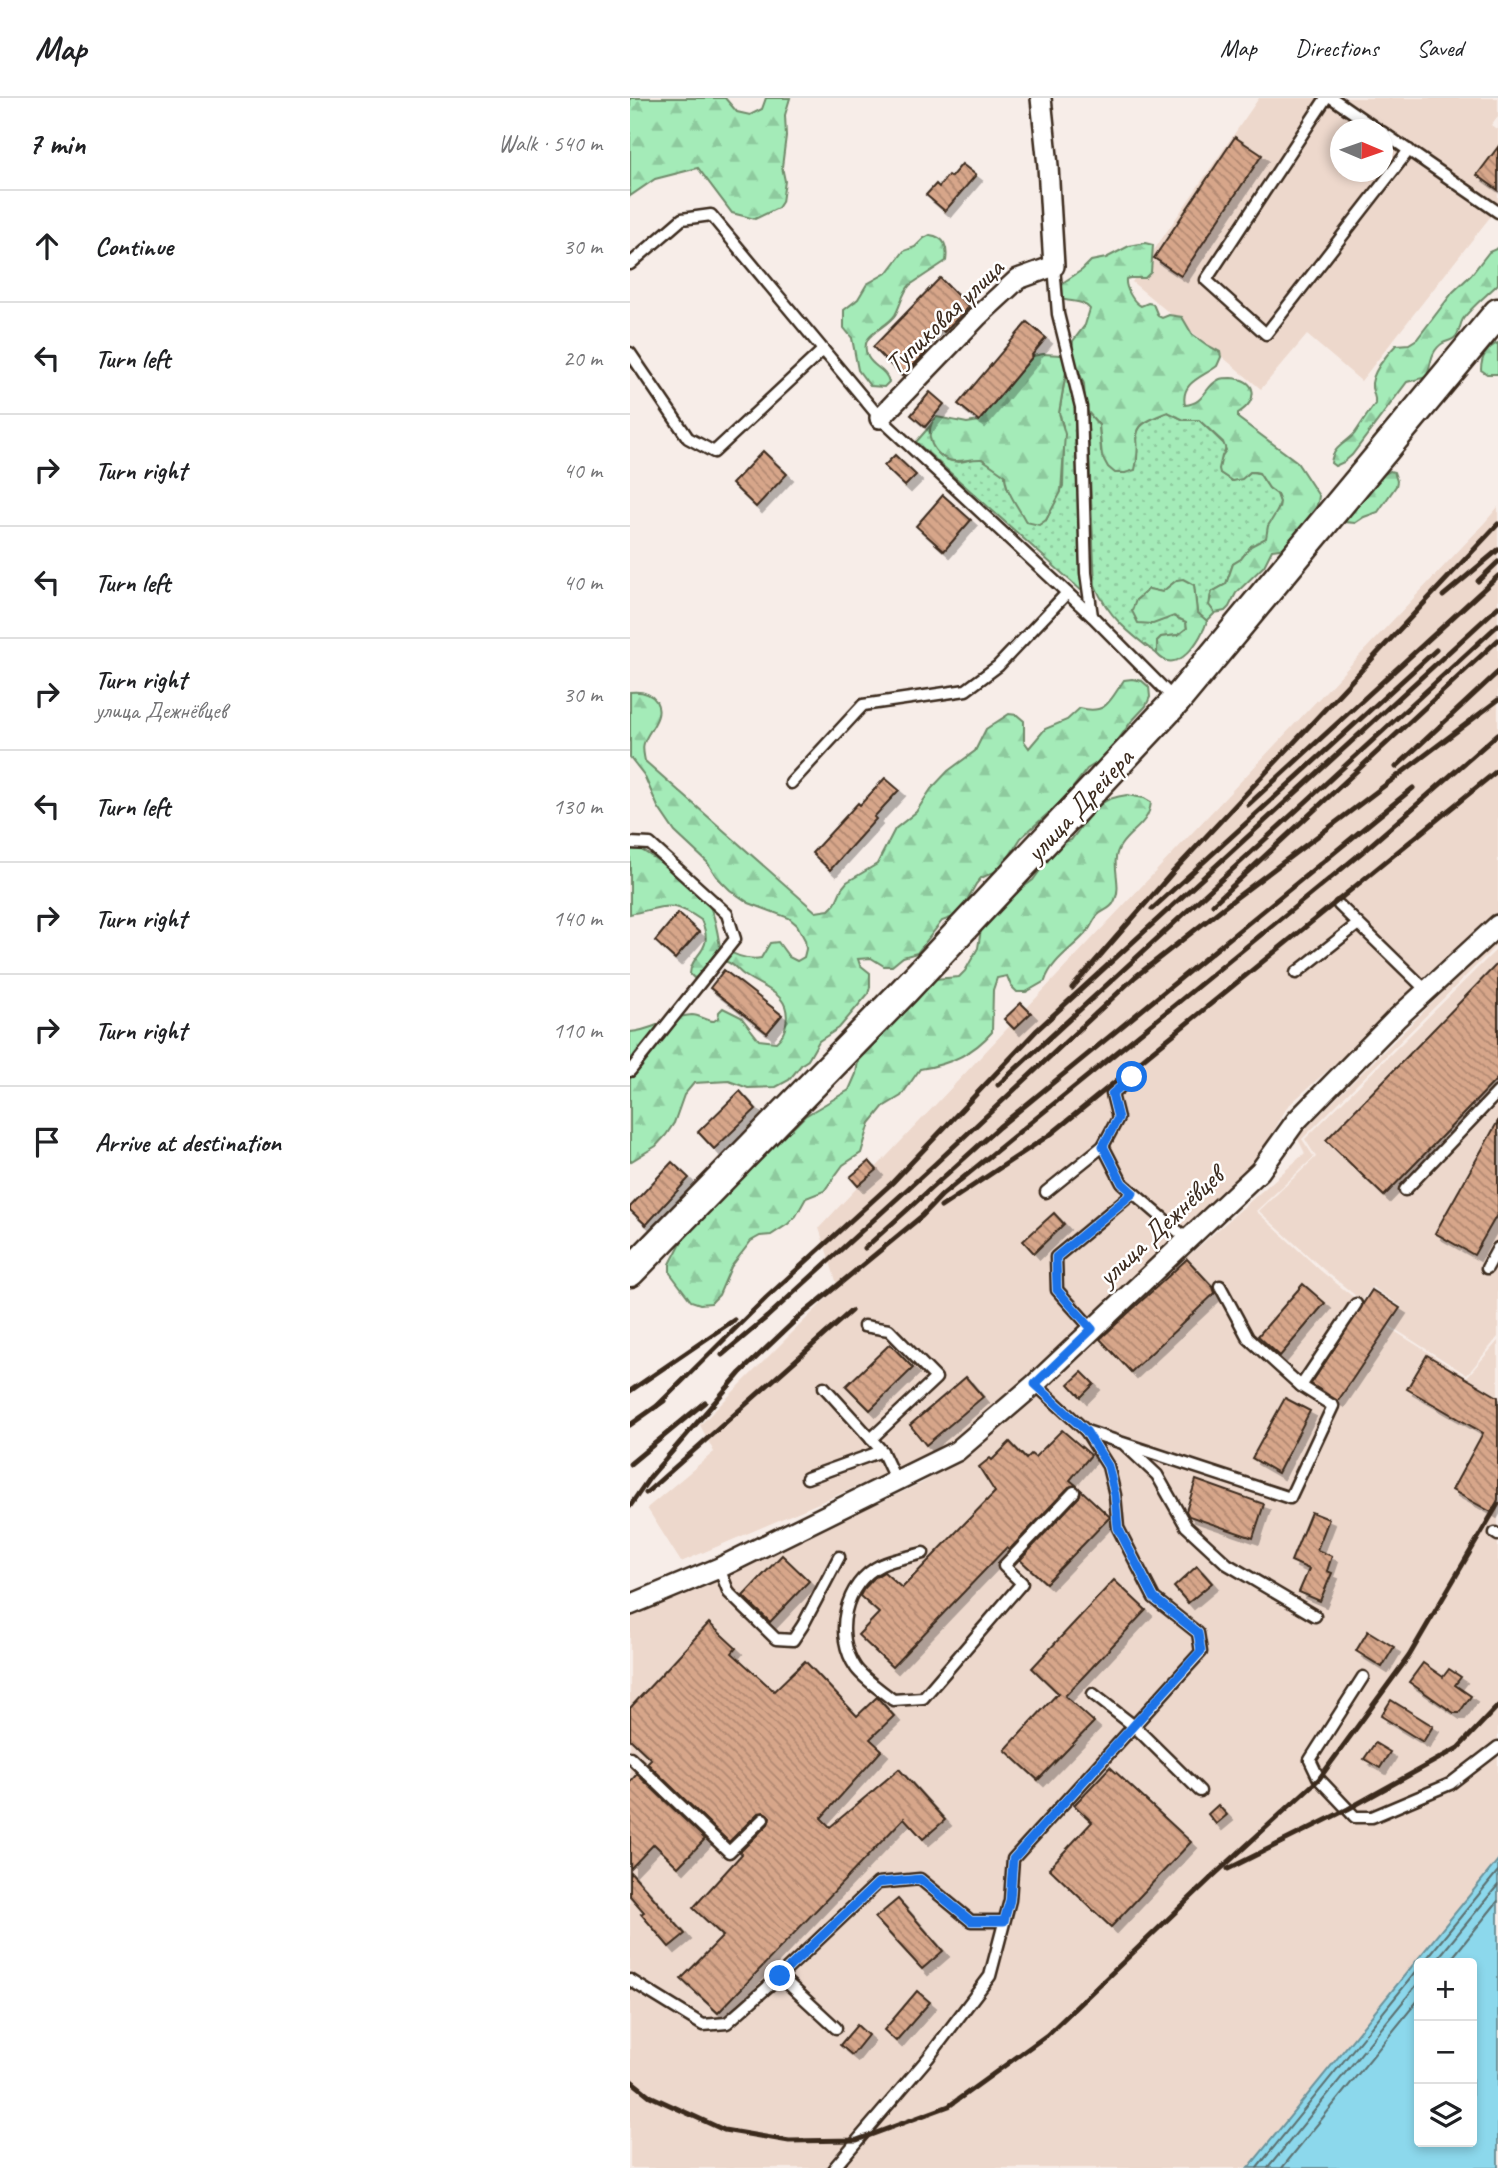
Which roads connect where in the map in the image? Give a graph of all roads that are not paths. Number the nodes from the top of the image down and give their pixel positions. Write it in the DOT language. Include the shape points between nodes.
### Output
graph roads {
  1 [pos="1041,98"];
  2 [pos="1326,98"];
  3 [pos="1332,98"];
  4 [pos="1363,119"];
  5 [pos="1393,140"];
  6 [pos="1409,150"];
  7 [pos="1498,212"];
  8 [pos="630,264"];
  9 [pos="1054,266"];
  10 [pos="1498,313"];
  11 [pos="823,350"];
  12 [pos="630,353"];
  13 [pos="880,418"];
  14 [pos="1067,593"];
  15 [pos="1092,616"];
  16 [pos="1176,701"];
  17 [pos="791,783"];
  18 [pos="630,844"];
  19 [pos="1339,905"];
  20 [pos="1358,924"];
  21 [pos="1498,925"];
  22 [pos="1296,973"];
  23 [pos="1427,991"];
  24 [pos="630,1071"];
  25 [pos="1132,1077"];
  26 [pos="1498,1092"];
  27 [pos="1103,1146"];
  28 [pos="1405,1190"];
  29 [pos="1046,1192"];
  30 [pos="1133,1193"];
  31 [pos="1187,1239"];
  32 [pos="1498,1248"];
  33 [pos="1487,1268"];
  34 [pos="630,1272"];
  35 [pos="1220,1286"];
  36 [pos="1356,1304"];
  37 [pos="864,1326"];
  38 [pos="1092,1329"];
  39 [pos="1035,1384"];
  40 [pos="1301,1386"];
  41 [pos="824,1387"];
  42 [pos="1086,1431"];
  43 [pos="871,1439"];
  44 [pos="1122,1442"];
  45 [pos="882,1451"];
  46 [pos="807,1478"];
  47 [pos="896,1481"];
  48 [pos="1074,1492"];
  49 [pos="923,1553"];
  50 [pos="839,1558"];
  51 [pos="719,1568"];
  52 [pos="630,1605"];
  53 [pos="1315,1616"];
  54 [pos="1363,1677"];
  55 [pos="1093,1694"];
  56 [pos="1134,1726"];
  57 [pos="1498,1747"];
  58 [pos="630,1757"];
  59 [pos="1200,1791"];
  60 [pos="763,1819"];
  61 [pos="1004,1921"];
  62 [pos="780,1976"];
  63 [pos="630,1980"];
  64 [pos="836,2028"];
  65 [pos="834,2168"];
  1 -- 9 [label="street"];
  2 -- 6 [label="lane" via="1206,279 1266,334"];
  3 -- 4 [label="lane"];
  5 -- 6 [label="lane"];
  6 -- 7 [label="lane"];
  8 -- 11 [label="lane" via="682,219 711,215"];
  9 -- 13 [label="street, Тупиковая улица" via="1018,279"];
  9 -- 15 [label="lane" via="1058,314 1081,407 1086,573"];
  10 -- 16 [label="main road, улица Дрейера"];
  11 -- 12 [label="lane" via="714,453 688,438"];
  11 -- 13 [label="lane"];
  13 -- 14 [label="lane"];
  14 -- 15 [label="lane"];
  14 -- 17 [label="lane" via="998,666 966,690 863,705"];
  15 -- 16 [label="lane"];
  16 -- 34 [label="main road, улица Дрейера" via="904,992"];
  18 -- 24 [label="lane" via="650,844 727,915 735,939"];
  19 -- 20 [label="lane"];
  20 -- 22 [label="lane"];
  20 -- 23 [label="lane"];
  21 -- 23 [label="street, улица Дежнёвцев"];
  23 -- 31 [label="street, улица Дежнёвцев" via="1296,1121 1260,1171"];
  25 -- 27 [label="lane" via="1112,1094 1118,1118"];
  26 -- 28 [label="lane"];
  27 -- 29 [label="lane"];
  27 -- 30 [label="lane" via="1122,1183"];
  30 -- 31 [label="lane"];
  30 -- 38 [label="lane" via="1056,1257 1057,1290"];
  31 -- 38 [label="street, улица Дежнёвцев"];
  32 -- 33 [label="lane"];
  35 -- 40 [label="lane" via="1248,1338"];
  36 -- 40 [label="lane"];
  37 -- 43 [label="lane" via="889,1330 936,1378"];
  38 -- 39 [label="street, улица Дежнёвцев"];
  39 -- 42 [label="lane"];
  39 -- 47 [label="street, улица Дежнёвцев" via="957,1451"];
  40 -- 44 [label="lane" via="1333,1406 1290,1498"];
  41 -- 43 [label="lane"];
  42 -- 44 [label="lane"];
  42 -- 56 [label="lane" via="1108,1466 1118,1528 1154,1598 1198,1633 1201,1651"];
  43 -- 45 [label="lane"];
  44 -- 53 [label="lane" via="1157,1475 1186,1526 1227,1564"];
  45 -- 46 [label="lane"];
  45 -- 47 [label="lane"];
  47 -- 51 [label="street, улица Дежнёвцев"];
  48 -- 49 [label="lane" via="1004,1566 1021,1583 923,1698 893,1700 857,1669 844,1644 844,1618 856,1585 880,1565"];
  50 -- 51 [label="lane" via="793,1640 776,1639 729,1593"];
  51 -- 52 [label="street, улица Дежнёвцев"];
  54 -- 57 [label="lane" via="1310,1760 1319,1779 1355,1817 1372,1816 1450,1784"];
  55 -- 56 [label="lane"];
  56 -- 59 [label="lane"];
  56 -- 61 [label="lane" via="1013,1859"];
  58 -- 60 [label="lane" via="729,1852"];
  61 -- 62 [label="lane" via="971,1921 920,1879 878,1883"];
  61 -- 65 [label="lane" via="990,1976 928,2058"];
  62 -- 63 [label="lane" via="727,2023 703,2025"];
  62 -- 64 [label="lane"];
}
